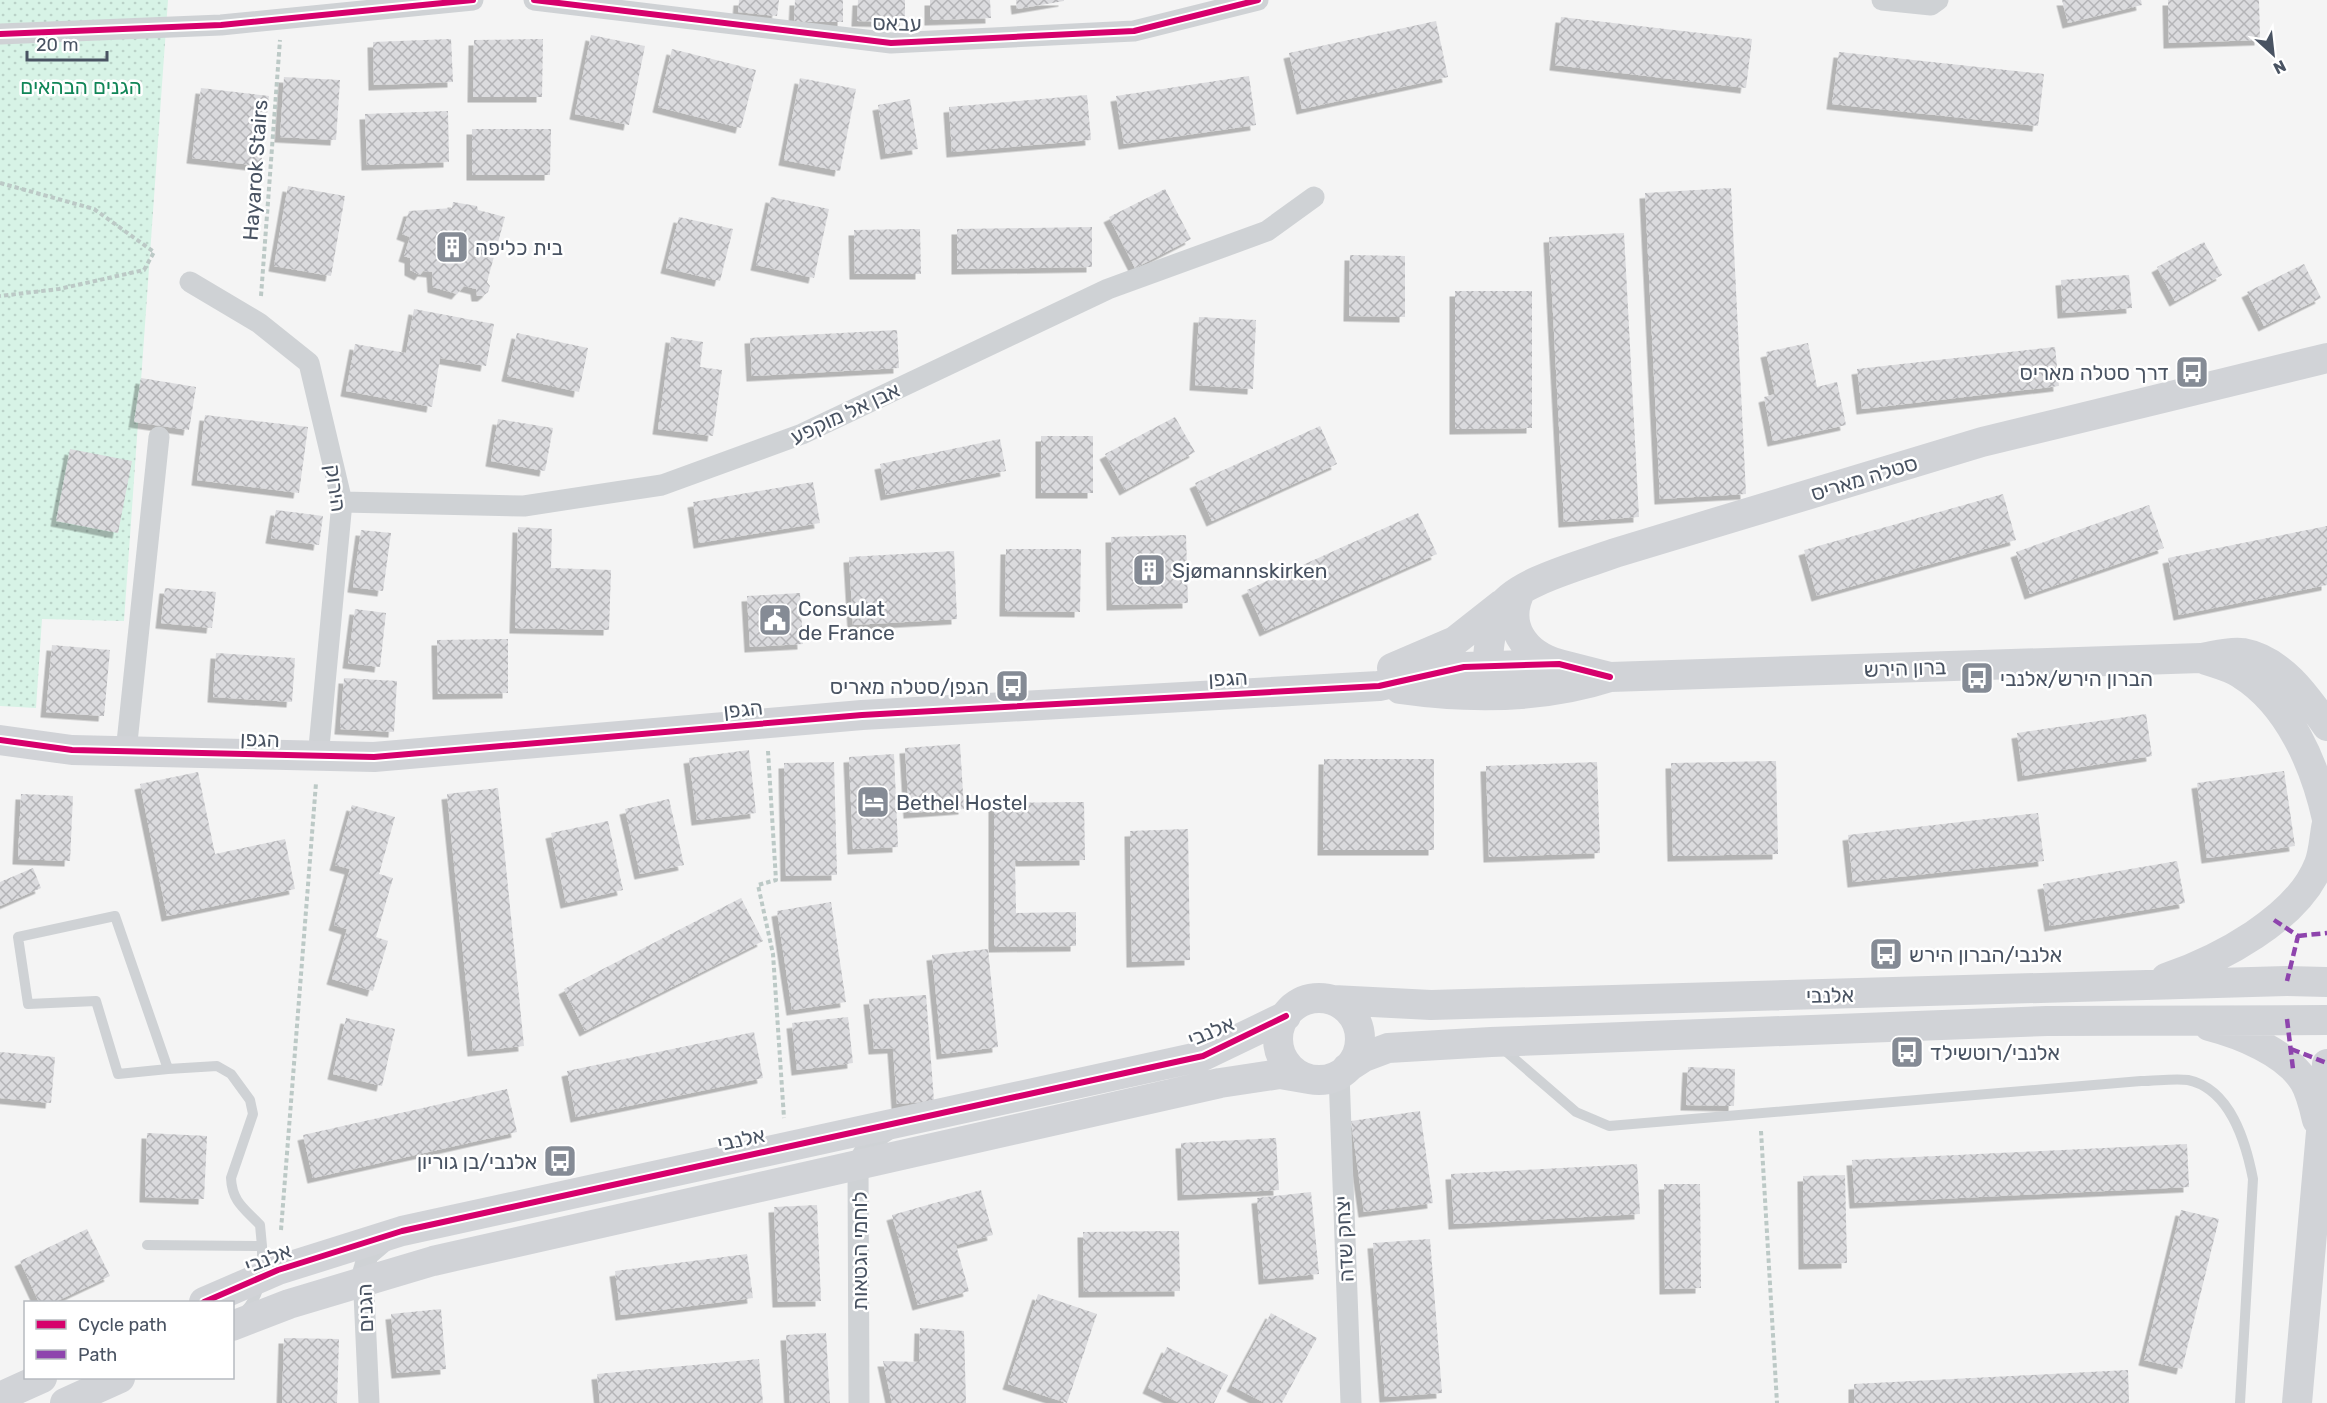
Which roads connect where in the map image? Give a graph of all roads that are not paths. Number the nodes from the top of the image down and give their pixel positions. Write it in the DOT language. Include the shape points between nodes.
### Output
graph roads {
  1 [pos="473,0"];
  2 [pos="534,0"];
  3 [pos="1258,0"];
  4 [pos="1882,0"];
  5 [pos="1938,0"];
  6 [pos="0,34"];
  7 [pos="1314,197"];
  8 [pos="190,282"];
  9 [pos="2327,358"];
  10 [pos="159,437"];
  11 [pos="342,502"];
  12 [pos="1512,597"];
  13 [pos="2201,658"];
  14 [pos="1559,664"];
  15 [pos="1488,666"];
  16 [pos="1610,677"];
  17 [pos="1380,686"];
  18 [pos="1332,689"];
  19 [pos="1485,696"];
  20 [pos="2327,726"];
  21 [pos="0,740"];
  22 [pos="126,752"];
  23 [pos="318,758"];
  24 [pos="0,761"];
  25 [pos="2327,821"];
  26 [pos="2327,982"];
  27 [pos="2139,987"];
  28 [pos="1333,1000"];
  29 [pos="1286,1016"];
  30 [pos="2164,1019"];
  31 [pos="2327,1020"];
  32 [pos="1491,1042"];
  33 [pos="2327,1065"];
  34 [pos="168,1069"];
  35 [pos="1343,1071"];
  36 [pos="1309,1078"];
  37 [pos="903,1121"];
  38 [pos="2322,1139"];
  39 [pos="858,1165"];
  40 [pos="402,1231"];
  41 [pos="147,1245"];
  42 [pos="267,1264"];
  43 [pos="364,1280"];
  44 [pos="206,1301"];
  45 [pos="234,1322"];
  46 [pos="234,1323"];
  47 [pos="116,1379"];
  48 [pos="65,1403"];
  49 [pos="369,1403"];
  50 [pos="859,1403"];
  51 [pos="1351,1403"];
  52 [pos="2240,1403"];
  53 [pos="2297,1403"];
  1 -- 6 [label="street" via="221,25"];
  2 -- 3 [label="street, עבאס" via="891,43 1134,30"];
  4 -- 5 [label="street" via="1931,5"];
  7 -- 11 [label="street, אבן אל מוקפע" via="1267,231 1108,289 802,434 662,485 524,506"];
  8 -- 11 [label="street, הירוק" via="259,323 309,363"];
  9 -- 12 [label="street, סטלה מאריס" via="1982,442 1616,553"];
  10 -- 22 [label="street"];
  11 -- 23 [label="street, הירוק"];
  12 -- 14 [label="street" via="1513,615 1523,641 1537,654"];
  12 -- 15 [label="street" via="1493,628"];
  12 -- 18 [label="street, סטלה מאריס" via="1455,641"];
  13 -- 16 [label="street, ברון הירש"];
  13 -- 20 [label="street, ברון הירש" via="2243,653 2265,661 2286,675"];
  13 -- 25 [label="street, ברון הירש" via="2241,674 2286,719 2314,770"];
  14 -- 15 [label="street, ברון הירש"];
  14 -- 16 [label="street, ברון הירש"];
  15 -- 17 [label="street, הגפן" via="1464,667"];
  15 -- 19 [label="street"];
  16 -- 19 [label="street, ברון הירש" via="1556,691"];
  17 -- 18 [label="street, הגפן"];
  17 -- 19 [label="street, הגפן"];
  18 -- 23 [label="street, הגפן" via="874,714 425,755"];
  21 -- 22 [label="street, הגפן" via="36,747"];
  22 -- 23 [label="street, הגפן"];
  22 -- 24 [label="street, הגפן"];
  25 -- 27 [label="street" via="2319,864 2308,883 2274,920 2245,942 2208,961"];
  26 -- 27 [label="street, אלנבי"];
  27 -- 28 [label="street, אלנבי" via="1441,1005"];
  28 -- 29 [label="street, אלנבי" via="1307,1000"];
  28 -- 35 [label="street" via="1353,1016 1359,1028 1358,1052"];
  29 -- 36 [label="street" via="1278,1041 1281,1055 1293,1072"];
  29 -- 37 [label="street, אלנבי" via="1203,1056"];
  30 -- 31 [label="street, אלנבי"];
  30 -- 32 [label="street, אלנבי"];
  30 -- 38 [label="street" via="2211,1027 2239,1037 2293,1069 2309,1093"];
  32 -- 35 [label="street, אלנבי" via="1388,1048"];
  32 -- 52 [label="lane" via="1576,1112 1609,1126 2141,1081 2187,1080 2208,1089 2235,1122 2247,1145 2253,1179"];
  33 -- 38 [label="street"];
  34 -- 34 [label="lane" via="115,916 18,937 28,1004 96,1001 118,1074"];
  34 -- 42 [label="lane" via="217,1066 231,1074 250,1100 253,1114 231,1178 232,1188 243,1211 260,1225"];
  35 -- 36 [label="street, אלנבי" via="1322,1079"];
  35 -- 51 [label="street, יצחק שדה"];
  36 -- 39 [label="street, אלנבי" via="1280,1074 1220,1083"];
  37 -- 39 [label="street, לוחמי הגטאות" via="879,1136 860,1157"];
  37 -- 40 [label="street, אלנבי"];
  38 -- 53 [label="street"];
  39 -- 43 [label="street, אלנבי" via="432,1261"];
  39 -- 50 [label="street, לוחמי הגטאות"];
  40 -- 42 [label="street, אלנבי"];
  40 -- 43 [label="street, הגנים" via="368,1255"];
  41 -- 42 [label="lane"];
  42 -- 44 [label="street, אלנבי"];
  42 -- 45 [label="lane" via="257,1296"];
  43 -- 46 [label="street, אלנבי"];
  43 -- 49 [label="street, הגנים"];
  47 -- 48 [label="street"];
}
